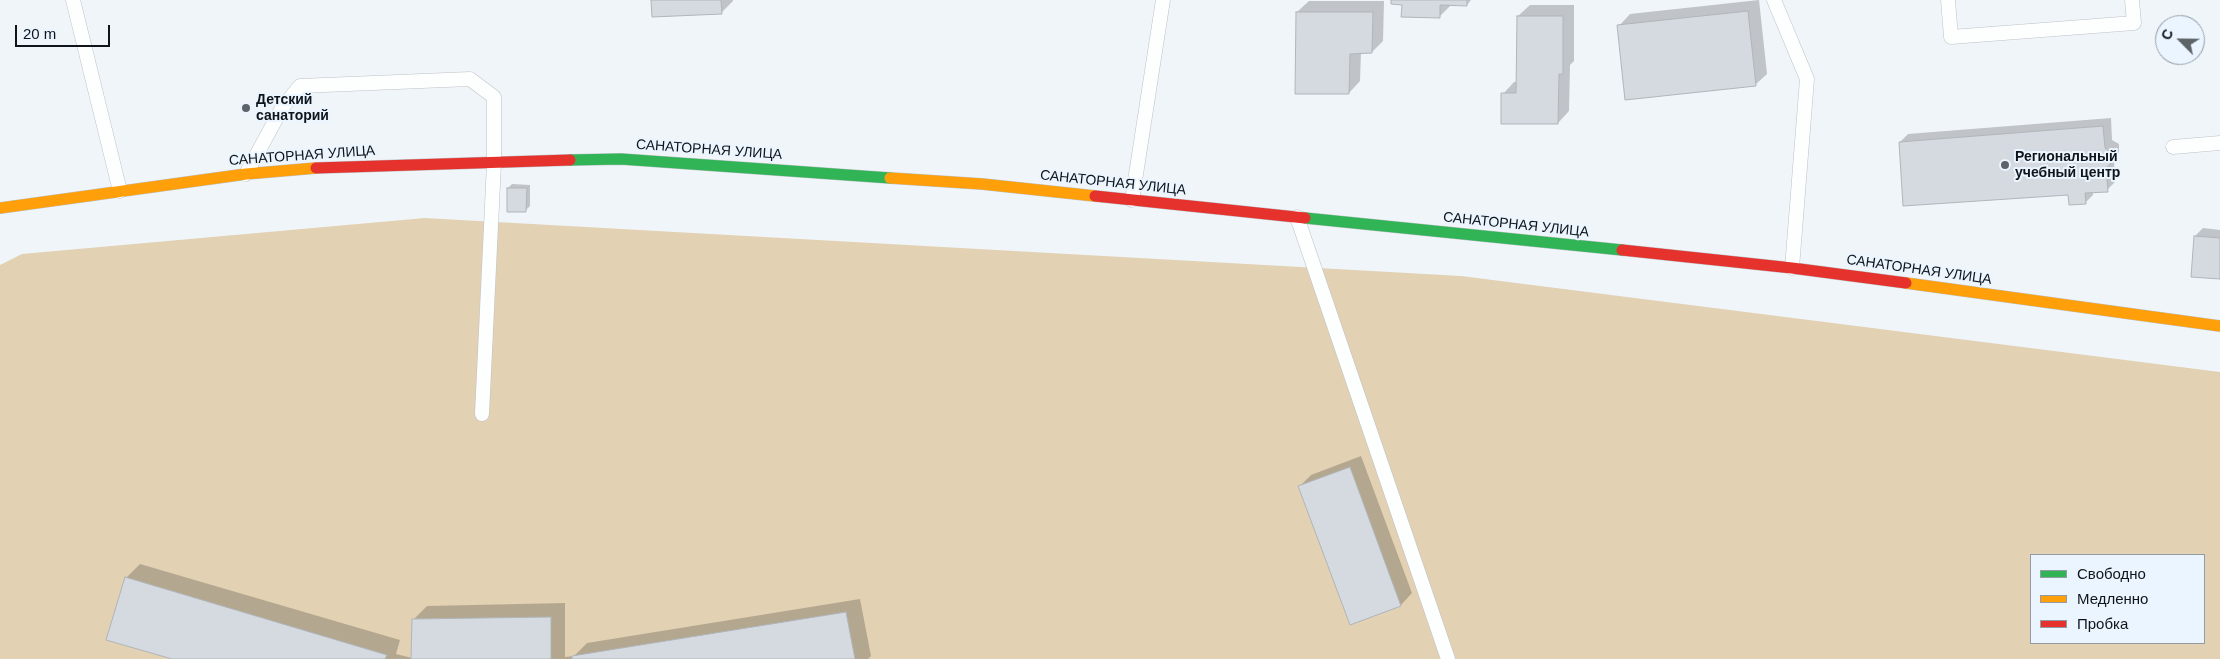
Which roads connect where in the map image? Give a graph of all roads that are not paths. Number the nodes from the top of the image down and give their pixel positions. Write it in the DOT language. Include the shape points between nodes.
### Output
graph roads {
  1 [pos="74,0"];
  2 [pos="1163,0"];
  3 [pos="1774,0"];
  4 [pos="1948,0"];
  5 [pos="2132,0"];
  6 [pos="2220,143"];
  7 [pos="2173,147"];
  8 [pos="494,163"];
  9 [pos="246,174"];
  10 [pos="120,191"];
  11 [pos="1132,200"];
  12 [pos="0,208"];
  13 [pos="1297,217"];
  14 [pos="1792,268"];
  15 [pos="2220,326"];
  16 [pos="482,414"];
  17 [pos="1448,659"];
  1 -- 10 [label="lane"];
  2 -- 11 [label="lane"];
  3 -- 14 [label="lane" via="1807,79"];
  4 -- 5 [label="lane" via="1951,36 2134,23"];
  6 -- 7 [label="lane"];
  8 -- 9 [label="main road, САНАТОРНАЯ УЛИЦА" via="340,166"];
  8 -- 9 [label="lane" via="494,97 470,79 300,86 282,108"];
  8 -- 11 [label="main road, САНАТОРНАЯ УЛИЦА" via="621,159 982,184"];
  8 -- 16 [label="lane"];
  9 -- 10 [label="main road, САНАТОРНАЯ УЛИЦА"];
  10 -- 12 [label="main road, САНАТОРНАЯ УЛИЦА"];
  11 -- 13 [label="main road, САНАТОРНАЯ УЛИЦА"];
  13 -- 14 [label="main road, САНАТОРНАЯ УЛИЦА"];
  13 -- 17 [label="lane"];
  14 -- 15 [label="main road, САНАТОРНАЯ УЛИЦА"];
}
